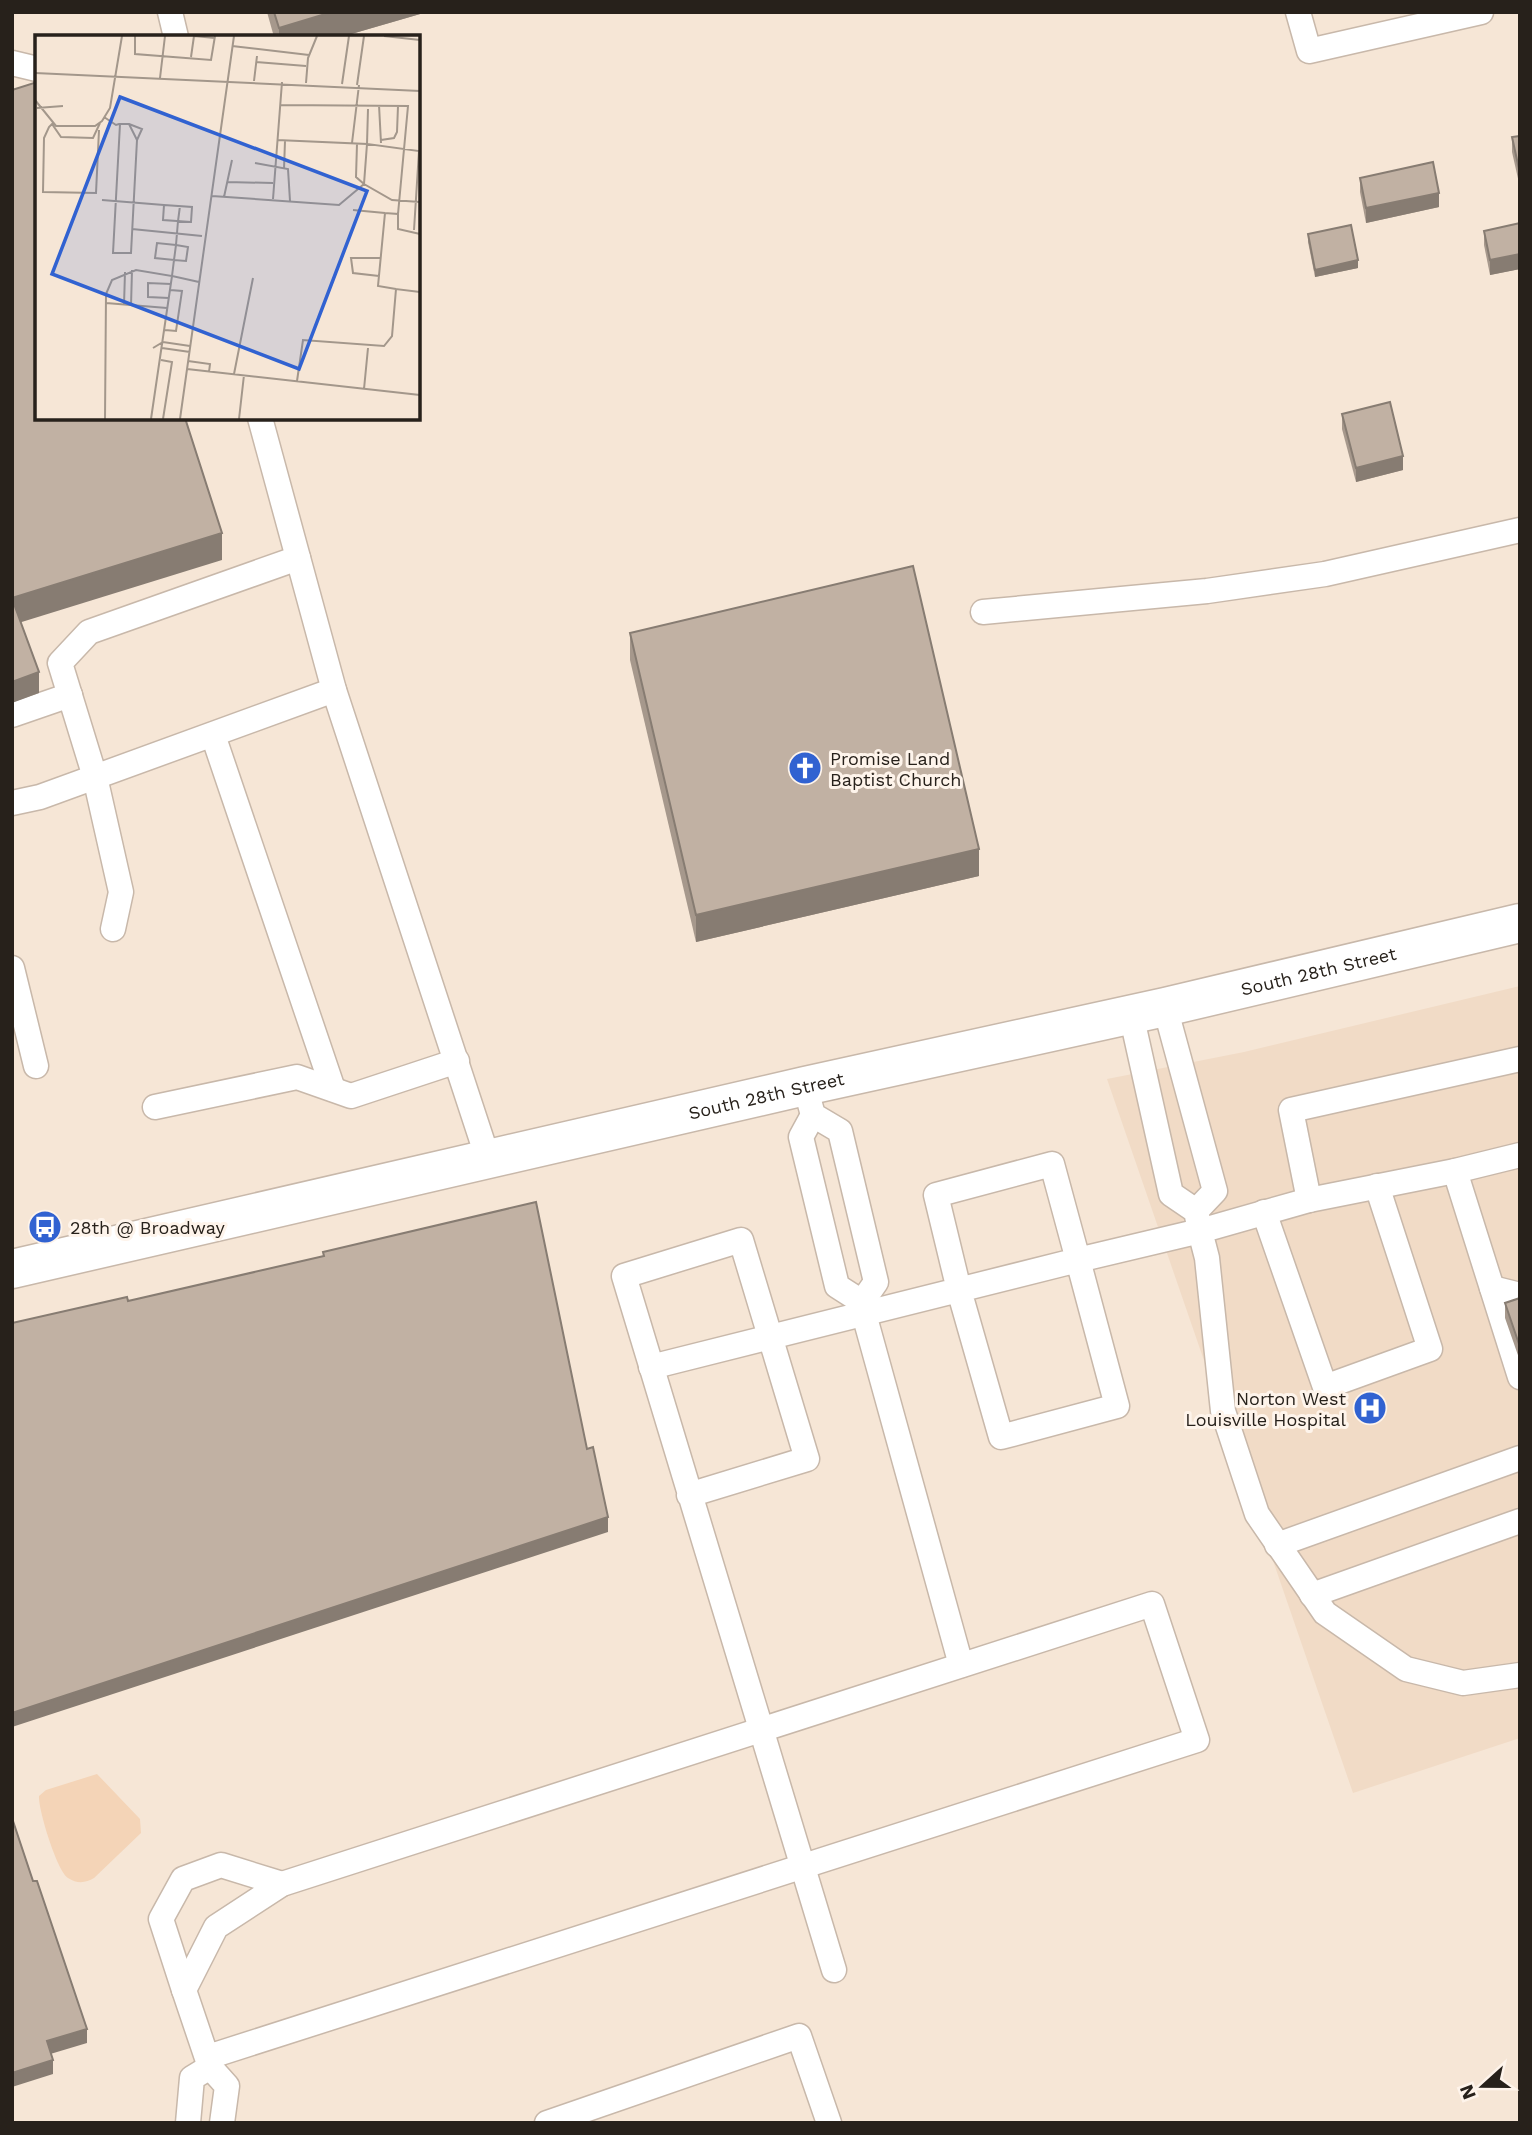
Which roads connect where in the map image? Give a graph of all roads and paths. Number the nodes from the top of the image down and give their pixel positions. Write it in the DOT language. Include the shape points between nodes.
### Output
graph roads {
  1 [pos="170,12"];
  2 [pos="1298,12"];
  3 [pos="1481,12"];
  4 [pos="176,35"];
  5 [pos="12,63"];
  6 [pos="35,69"];
  7 [pos="261,420"];
  8 [pos="1520,530"];
  9 [pos="298,558"];
  10 [pos="983,612"];
  11 [pos="334,690"];
  12 [pos="70,695"];
  13 [pos="12,715"];
  14 [pos="213,735"];
  15 [pos="95,777"];
  16 [pos="12,803"];
  17 [pos="1520,923"];
  18 [pos="113,929"];
  19 [pos="12,968"];
  20 [pos="1148,1011"];
  21 [pos="1520,1059"];
  22 [pos="457,1061"];
  23 [pos="36,1066"];
  24 [pos="333,1089"];
  25 [pos="809,1101"];
  26 [pos="155,1107"];
  27 [pos="1520,1155"];
  28 [pos="488,1159"];
  29 [pos="1455,1171"];
  30 [pos="1377,1186"];
  31 [pos="1309,1200"];
  32 [pos="1264,1212"];
  33 [pos="1198,1221"];
  34 [pos="1078,1260"];
  35 [pos="12,1269"];
  36 [pos="1492,1288"];
  37 [pos="959,1290"];
  38 [pos="1520,1295"];
  39 [pos="863,1308"];
  40 [pos="771,1338"];
  41 [pos="651,1367"];
  42 [pos="1520,1377"];
  43 [pos="1520,1458"];
  44 [pos="689,1494"];
  45 [pos="1520,1521"];
  46 [pos="1277,1545"];
  47 [pos="1312,1595"];
  48 [pos="961,1665"];
  49 [pos="1520,1675"];
  50 [pos="761,1730"];
  51 [pos="802,1867"];
  52 [pos="282,1884"];
  53 [pos="834,1970"];
  54 [pos="184,1990"];
  55 [pos="209,2062"];
  56 [pos="188,2123"];
  57 [pos="222,2123"];
  58 [pos="547,2123"];
  59 [pos="829,2123"];
  1 -- 4 [label="lane"];
  2 -- 3 [label="lane" via="1308,51"];
  5 -- 6 [label="lane"];
  7 -- 9 [label="lane"];
  8 -- 10 [label="lane" via="1325,575"];
  9 -- 11 [label="lane"];
  9 -- 12 [label="lane" via="89,632 60,663"];
  11 -- 14 [label="lane"];
  11 -- 22 [label="lane"];
  12 -- 13 [label="lane"];
  12 -- 15 [label="lane"];
  14 -- 15 [label="lane"];
  14 -- 24 [label="lane"];
  15 -- 16 [label="lane"];
  15 -- 18 [label="lane" via="121,892"];
  17 -- 20 [label="street, South 28th Street"];
  19 -- 23 [label="lane"];
  20 -- 25 [label="street, South 28th Street"];
  20 -- 33 [label="lane" via="1171,1194"];
  20 -- 33 [label="lane" via="1214,1191"];
  21 -- 31 [label="lane" via="1291,1110"];
  22 -- 24 [label="lane" via="351,1096"];
  22 -- 28 [label="lane"];
  24 -- 26 [label="lane" via="297,1077"];
  25 -- 28 [label="street, South 28th Street"];
  25 -- 39 [label="lane" via="801,1137 837,1286"];
  25 -- 39 [label="lane" via="840,1131 876,1282"];
  27 -- 29 [label="lane"];
  28 -- 35 [label="street, South 28th Street"];
  29 -- 30 [label="lane"];
  29 -- 36 [label="lane"];
  30 -- 31 [label="lane"];
  30 -- 32 [label="lane" via="1430,1349 1325,1387"];
  31 -- 32 [label="lane"];
  32 -- 33 [label="lane"];
  33 -- 34 [label="lane"];
  33 -- 46 [label="lane" via="1207,1258 1223,1411 1256,1514"];
  34 -- 37 [label="lane"];
  34 -- 37 [label="lane" via="1052,1164 936,1195"];
  34 -- 37 [label="lane" via="1117,1406 1001,1437"];
  36 -- 38 [label="lane"];
  36 -- 42 [label="lane"];
  37 -- 39 [label="lane"];
  39 -- 40 [label="lane"];
  39 -- 48 [label="lane"];
  40 -- 41 [label="lane"];
  40 -- 41 [label="lane" via="741,1240 624,1276"];
  40 -- 44 [label="lane" via="807,1459"];
  41 -- 44 [label="lane"];
  43 -- 46 [label="lane"];
  44 -- 50 [label="lane"];
  45 -- 47 [label="lane"];
  46 -- 47 [label="lane"];
  47 -- 49 [label="lane" via="1325,1613 1406,1669 1463,1683"];
  48 -- 50 [label="lane"];
  48 -- 51 [label="lane" via="1152,1604 1197,1740"];
  50 -- 51 [label="lane"];
  50 -- 52 [label="lane"];
  51 -- 53 [label="lane"];
  51 -- 55 [label="lane"];
  52 -- 54 [label="lane" via="216,1927"];
  52 -- 54 [label="lane" via="221,1866 183,1879 161,1919"];
  54 -- 55 [label="lane"];
  55 -- 56 [label="lane" via="192,2078"];
  55 -- 57 [label="lane" via="227,2086"];
  58 -- 59 [label="lane" via="799,2036"];
}
